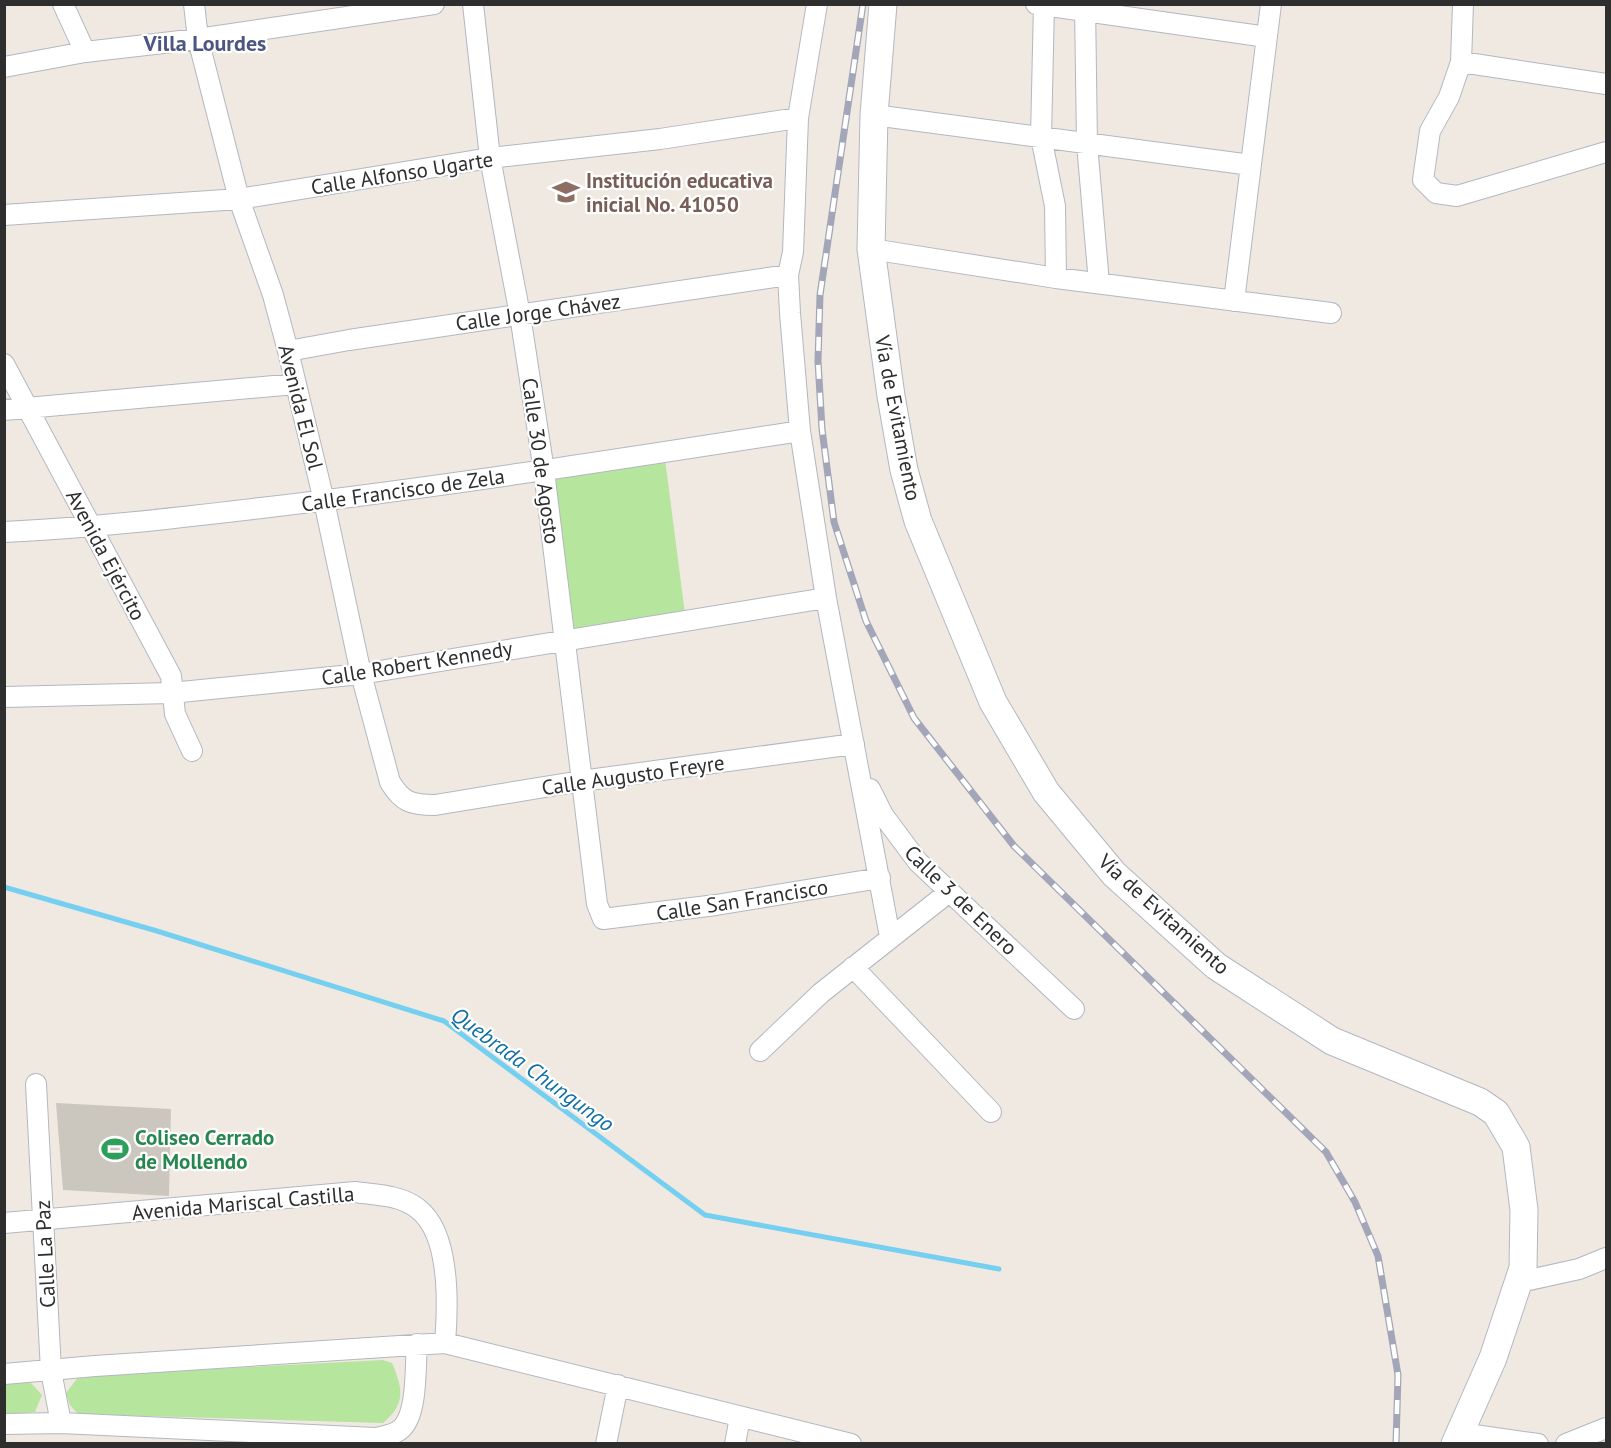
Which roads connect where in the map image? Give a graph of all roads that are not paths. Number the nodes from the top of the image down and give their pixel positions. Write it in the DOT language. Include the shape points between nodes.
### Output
graph roads {
  1 [pos="63,4"];
  2 [pos="194,4"];
  3 [pos="435,4"];
  4 [pos="473,4"];
  5 [pos="884,4"];
  6 [pos="1271,4"];
  7 [pos="1462,4"];
  8 [pos="1041,5"];
  9 [pos="812,7"];
  10 [pos="1084,7"];
  11 [pos="1267,37"];
  12 [pos="198,39"];
  13 [pos="85,52"];
  14 [pos="1461,62"];
  15 [pos="4,67"];
  16 [pos="1606,84"];
  17 [pos="874,115"];
  18 [pos="798,118"];
  19 [pos="1041,136"];
  20 [pos="1087,144"];
  21 [pos="1606,152"];
  22 [pos="490,158"];
  23 [pos="1251,165"];
  24 [pos="239,199"];
  25 [pos="4,215"];
  26 [pos="871,249"];
  27 [pos="788,275"];
  28 [pos="1056,278"];
  29 [pos="1099,283"];
  30 [pos="1234,301"];
  31 [pos="1331,314"];
  32 [pos="520,315"];
  33 [pos="288,351"];
  34 [pos="4,364"];
  35 [pos="296,384"];
  36 [pos="29,409"];
  37 [pos="4,410"];
  38 [pos="800,431"];
  39 [pos="544,471"];
  40 [pos="324,501"];
  41 [pos="91,528"];
  42 [pos="4,532"];
  43 [pos="826,598"];
  44 [pos="563,640"];
  45 [pos="361,674"];
  46 [pos="171,693"];
  47 [pos="4,696"];
  48 [pos="854,744"];
  49 [pos="192,752"];
  50 [pos="581,781"];
  51 [pos="412,805"];
  52 [pos="880,878"];
  53 [pos="949,891"];
  54 [pos="603,918"];
  55 [pos="890,937"];
  56 [pos="853,967"];
  57 [pos="1074,1009"];
  58 [pos="760,1051"];
  59 [pos="36,1084"];
  60 [pos="991,1112"];
  61 [pos="44,1220"];
  62 [pos="4,1223"];
  63 [pos="1606,1258"];
  64 [pos="1520,1282"];
  65 [pos="445,1343"];
  66 [pos="417,1344"];
  67 [pos="51,1371"];
  68 [pos="4,1374"];
  69 [pos="618,1385"];
  70 [pos="740,1417"];
  71 [pos="61,1423"];
  72 [pos="4,1424"];
  73 [pos="1606,1428"];
  74 [pos="1457,1438"];
  75 [pos="606,1443"];
  76 [pos="735,1443"];
  77 [pos="851,1443"];
  78 [pos="1538,1443"];
  79 [pos="1566,1443"];
  1 -- 13 [label="street"];
  2 -- 12 [label="street, Avenida El Sol"];
  3 -- 12 [label="street"];
  4 -- 22 [label="street, Calle 30 de Agosto"];
  5 -- 17 [label="main road, Vía de Evitamiento"];
  6 -- 11 [label="street"];
  7 -- 14 [label="street"];
  8 -- 10 [label="street"];
  8 -- 19 [label="street"];
  9 -- 18 [label="street"];
  10 -- 11 [label="street"];
  10 -- 20 [label="street"];
  11 -- 23 [label="street"];
  12 -- 13 [label="street"];
  12 -- 24 [label="street, Avenida El Sol"];
  13 -- 15 [label="street"];
  14 -- 16 [label="street"];
  14 -- 21 [label="street" via="1449,97 1430,131 1423,166 1423,180 1437,193 1457,196 1478,192"];
  17 -- 19 [label="street"];
  17 -- 26 [label="main road, Vía de Evitamiento"];
  18 -- 22 [label="street, Calle Alfonso Ugarte" via="660,139"];
  18 -- 27 [label="street" via="793,252"];
  19 -- 20 [label="street"];
  19 -- 28 [label="street" via="1055,206"];
  20 -- 23 [label="street"];
  20 -- 29 [label="street"];
  22 -- 24 [label="street, Calle Alfonso Ugarte"];
  22 -- 32 [label="street, Calle 30 de Agosto"];
  23 -- 30 [label="street"];
  24 -- 25 [label="street, Calle Alfonso Ugarte"];
  24 -- 33 [label="street, Avenida El Sol"];
  26 -- 28 [label="street"];
  26 -- 64 [label="main road, Vía de Evitamiento" via="891,396 904,470 918,520 993,702 1046,792 1114,873 1215,966 1332,1041 1480,1102 1496,1113 1516,1147 1524,1210"];
  27 -- 32 [label="street, Calle Jorge Chávez"];
  27 -- 38 [label="street"];
  28 -- 29 [label="street"];
  29 -- 30 [label="street"];
  30 -- 31 [label="street"];
  32 -- 33 [label="street, Calle Jorge Chávez"];
  32 -- 39 [label="street, Calle 30 de Agosto"];
  33 -- 35 [label="street, Avenida El Sol"];
  34 -- 36 [label="street, Avenida Ejército"];
  35 -- 36 [label="street"];
  35 -- 40 [label="street, Avenida El Sol"];
  36 -- 37 [label="street"];
  36 -- 41 [label="street, Avenida Ejército"];
  38 -- 39 [label="street, Calle Francisco de Zela"];
  38 -- 43 [label="street"];
  39 -- 40 [label="street, Calle Francisco de Zela"];
  39 -- 44 [label="street, Calle 30 de Agosto"];
  40 -- 41 [label="street, Calle Francisco de Zela"];
  40 -- 45 [label="street, Avenida El Sol"];
  41 -- 42 [label="street, Calle Francisco de Zela"];
  41 -- 46 [label="street, Avenida Ejército" via="171,676"];
  43 -- 44 [label="street, Calle Robert Kennedy"];
  43 -- 48 [label="street"];
  44 -- 45 [label="street, Calle Robert Kennedy"];
  44 -- 50 [label="street, Calle 30 de Agosto"];
  45 -- 46 [label="street, Calle Robert Kennedy"];
  45 -- 51 [label="street, Avenida El Sol" via="390,782 400,797"];
  46 -- 47 [label="street, Calle Robert Kennedy"];
  46 -- 49 [label="street, Avenida Ejército" via="175,714"];
  48 -- 50 [label="street, Calle Augusto Freyre"];
  48 -- 52 [label="street"];
  48 -- 53 [label="street, Calle 3 de Enero" via="882,815 918,862"];
  50 -- 51 [label="street, Calle Augusto Freyre" via="435,805"];
  50 -- 54 [label="street, Calle 30 de Agosto" via="597,904"];
  52 -- 54 [label="street, Calle San Francisco" via="716,905"];
  52 -- 55 [label="street"];
  53 -- 55 [label="street"];
  53 -- 57 [label="street, Calle 3 de Enero"];
  55 -- 56 [label="street"];
  56 -- 58 [label="street" via="794,1016"];
  56 -- 60 [label="street"];
  59 -- 61 [label="street, Calle La Paz"];
  61 -- 62 [label="street, Avenida Mariscal Castilla"];
  61 -- 65 [label="street, Avenida Mariscal Castilla" via="355,1192 394,1197 417,1208 433,1227 448,1307"];
  61 -- 67 [label="street, Calle La Paz"];
  63 -- 64 [label="street" via="1579,1269"];
  64 -- 74 [label="main road, Vía de Evitamiento" via="1493,1358"];
  65 -- 66 [label="street"];
  65 -- 69 [label="street"];
  66 -- 67 [label="street"];
  66 -- 71 [label="street" via="409,1417 391,1435 375,1438"];
  67 -- 68 [label="street"];
  67 -- 71 [label="street, Calle La Paz"];
  69 -- 70 [label="street"];
  69 -- 75 [label="street"];
  70 -- 76 [label="street"];
  70 -- 77 [label="street"];
  71 -- 72 [label="street"];
  73 -- 79 [label="street"];
  74 -- 78 [label="street"];
}
